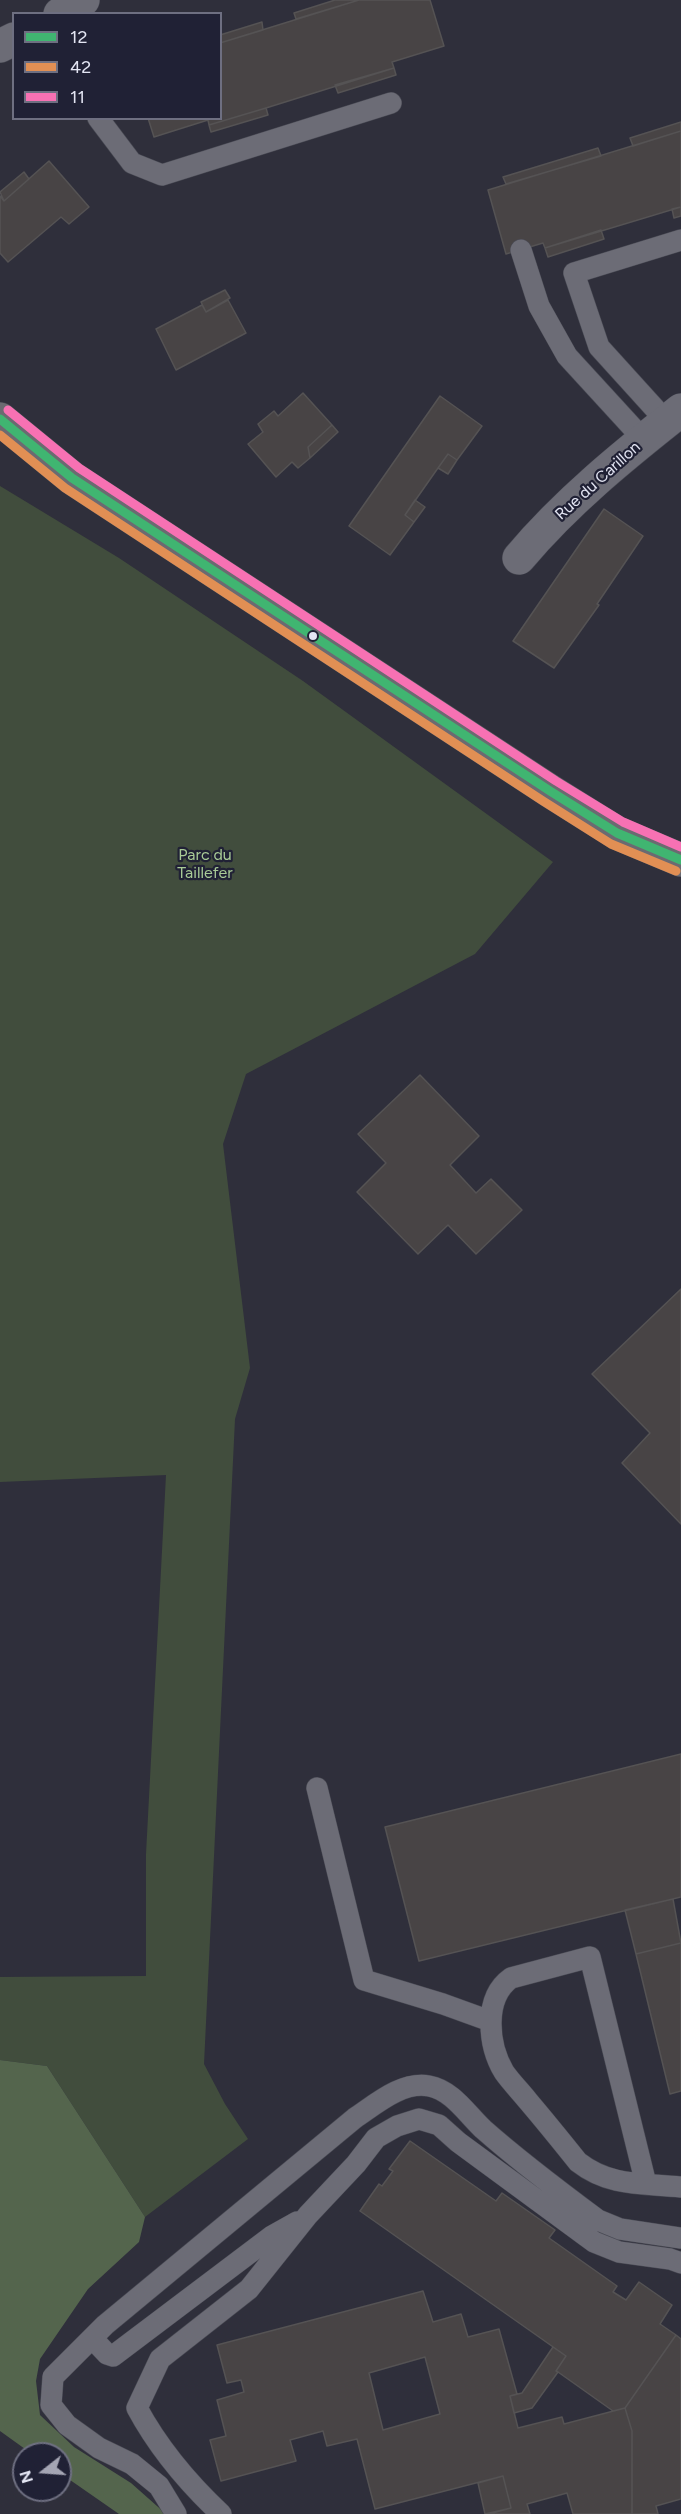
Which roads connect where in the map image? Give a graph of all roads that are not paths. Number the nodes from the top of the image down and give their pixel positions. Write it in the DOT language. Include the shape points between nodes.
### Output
graph roads {
  1 [pos="83,0"];
  2 [pos="63,12"];
  3 [pos="392,103"];
  4 [pos="100,120"];
  5 [pos="681,240"];
  6 [pos="521,250"];
  7 [pos="0,419"];
  8 [pos="664,424"];
  9 [pos="0,444"];
  10 [pos="72,478"];
  11 [pos="519,558"];
  12 [pos="681,860"];
  13 [pos="317,1788"];
  14 [pos="490,2022"];
  15 [pos="646,2184"];
  16 [pos="681,2187"];
  17 [pos="308,2215"];
  18 [pos="681,2238"];
  19 [pos="681,2263"];
  20 [pos="92,2338"];
  21 [pos="176,2514"];
  22 [pos="221,2514"];
  1 -- 2 [label="street"];
  3 -- 4 [label="lane" via="162,175 132,163"];
  5 -- 8 [label="lane" via="574,273 599,347"];
  6 -- 8 [label="lane" via="539,306 567,356"];
  7 -- 10 [label="street"];
  8 -- 11 [label="street, Rue du Carillon" via="622,457"];
  9 -- 10 [label="street"];
  10 -- 12 [label="street" via="550,791 617,833"];
  13 -- 14 [label="lane" via="364,1980"];
  14 -- 15 [label="lane" via="504,2071 578,2162 607,2180"];
  14 -- 15 [label="lane" via="501,1985 511,1978 590,1957"];
  15 -- 16 [label="lane"];
  17 -- 19 [label="lane" via="376,2138 419,2119 439,2126 594,2242 619,2252"];
  17 -- 20 [label="lane" via="272,2236 113,2356"];
  17 -- 22 [label="lane" via="249,2289 160,2359 137,2408 152,2436 190,2485"];
  18 -- 20 [label="lane" via="620,2229 597,2220 482,2128 452,2098 429,2086 406,2089 387,2096 355,2118"];
  20 -- 21 [label="lane" via="53,2377 51,2405 67,2425 99,2448 132,2464 159,2486"];
}
